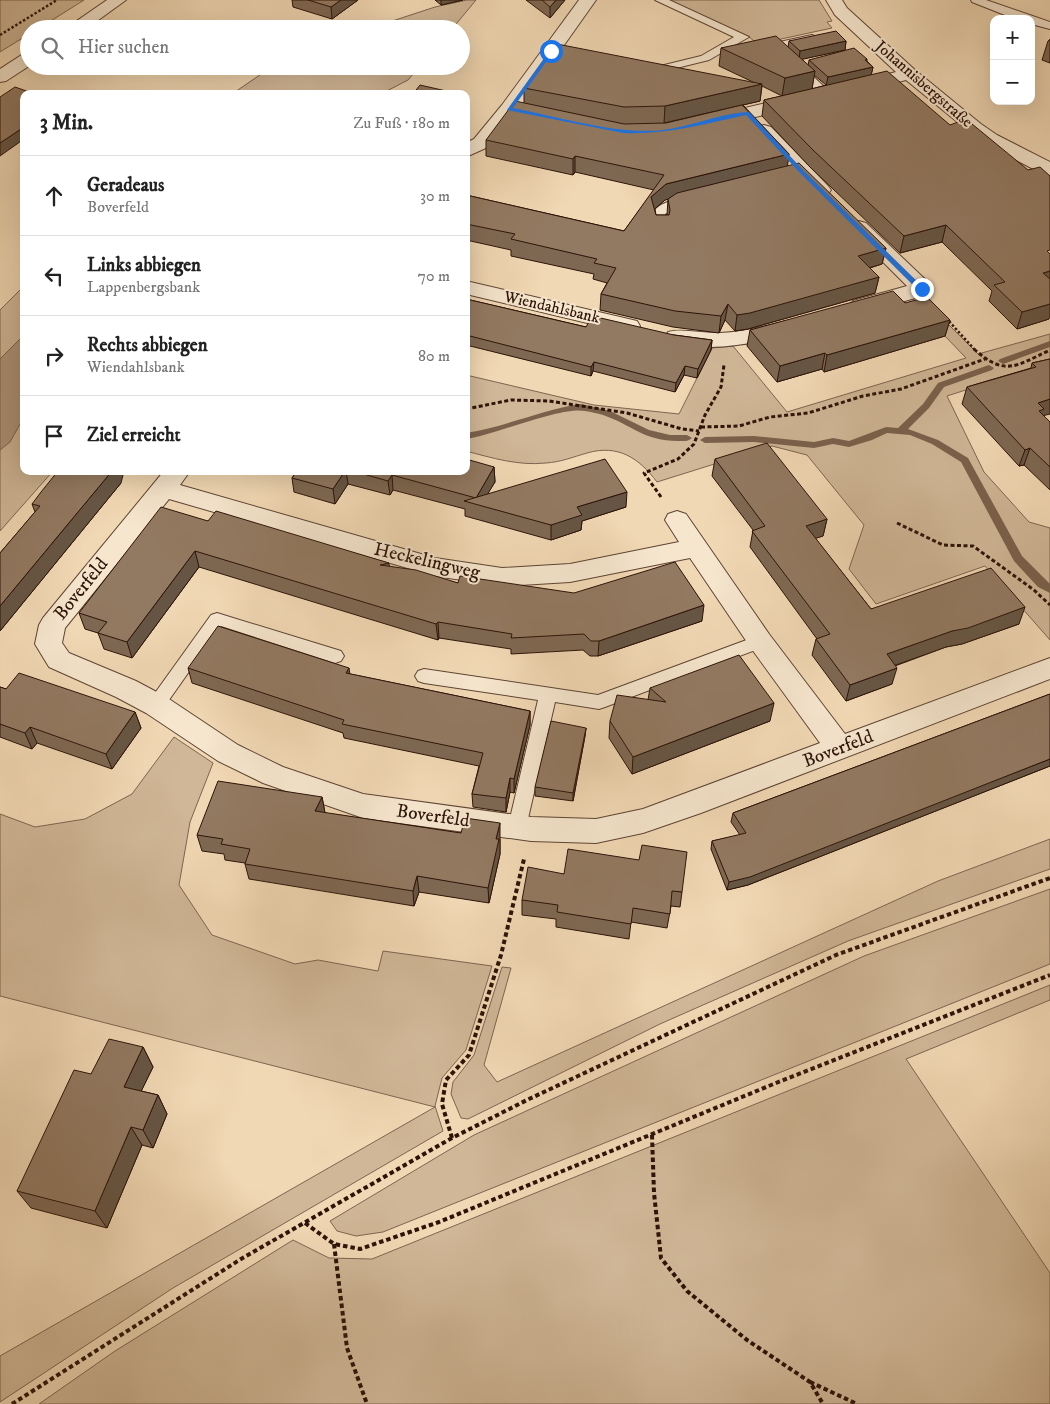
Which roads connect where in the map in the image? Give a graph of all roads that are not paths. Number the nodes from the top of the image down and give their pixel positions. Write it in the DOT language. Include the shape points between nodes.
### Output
graph roads {
  1 [pos="118,0"];
  2 [pos="588,0"];
  3 [pos="660,0"];
  4 [pos="834,0"];
  5 [pos="976,0"];
  6 [pos="1015,15"];
  7 [pos="88,20"];
  8 [pos="1035,21"];
  9 [pos="1050,26"];
  10 [pos="825,35"];
  11 [pos="813,62"];
  12 [pos="20,64"];
  13 [pos="796,66"];
  14 [pos="634,67"];
  15 [pos="909,74"];
  16 [pos="0,77"];
  17 [pos="826,94"];
  18 [pos="509,109"];
  19 [pos="528,113"];
  20 [pos="747,114"];
  21 [pos="700,124"];
  22 [pos="470,149"];
  23 [pos="1050,170"];
  24 [pos="698,198"];
  25 [pos="661,227"];
  26 [pos="470,288"];
  27 [pos="845,311"];
  28 [pos="807,322"];
  29 [pos="171,480"];
  30 [pos="677,520"];
  31 [pos="696,548"];
  32 [pos="760,641"];
  33 [pos="335,656"];
  34 [pos="1050,668"];
  35 [pos="424,676"];
  36 [pos="548,695"];
  37 [pos="156,705"];
  38 [pos="839,748"];
  39 [pos="524,828"];
  1 -- 7 [label="street"];
  2 -- 18 [label="street" via="556,52"];
  3 -- 14 [label="lane" via="743,37 705,58 652,71"];
  4 -- 15 [label="street, Johannisbergstraße" via="841,11"];
  5 -- 6 [label="lane"];
  8 -- 9 [label="lane"];
  10 -- 13 [label="lane" via="774,46"];
  11 -- 13 [label="lane"];
  12 -- 16 [label="street"];
  13 -- 17 [label="lane"];
  15 -- 17 [label="street"];
  15 -- 23 [label="street, Johannisbergstraße" via="990,139"];
  17 -- 20 [label="street"];
  18 -- 19 [label="street"];
  18 -- 22 [label="street" via="481,143"];
  20 -- 21 [label="street"];
  20 -- 27 [label="street" via="798,173 842,210 922,289"];
  24 -- 25 [label="lane" via="670,205 658,213"];
  26 -- 28 [label="street, Wiendahlsbank" via="692,340 720,342 749,338"];
  29 -- 31 [label="street, Heckelingweg" via="435,567 502,577 570,573"];
  29 -- 37 [label="street, Boverfeld" via="52,625 48,644 59,660"];
  30 -- 31 [label="street"];
  31 -- 32 [label="street"];
  32 -- 36 [label="lane" via="599,702"];
  32 -- 38 [label="street"];
  33 -- 37 [label="lane" via="217,619"];
  34 -- 38 [label="street, Boverfeld"];
  35 -- 36 [label="lane"];
  36 -- 39 [label="lane"];
  37 -- 39 [label="street, Boverfeld" via="228,753 273,775 321,792 363,806"];
  38 -- 39 [label="street, Boverfeld" via="644,821 596,831"];
}
